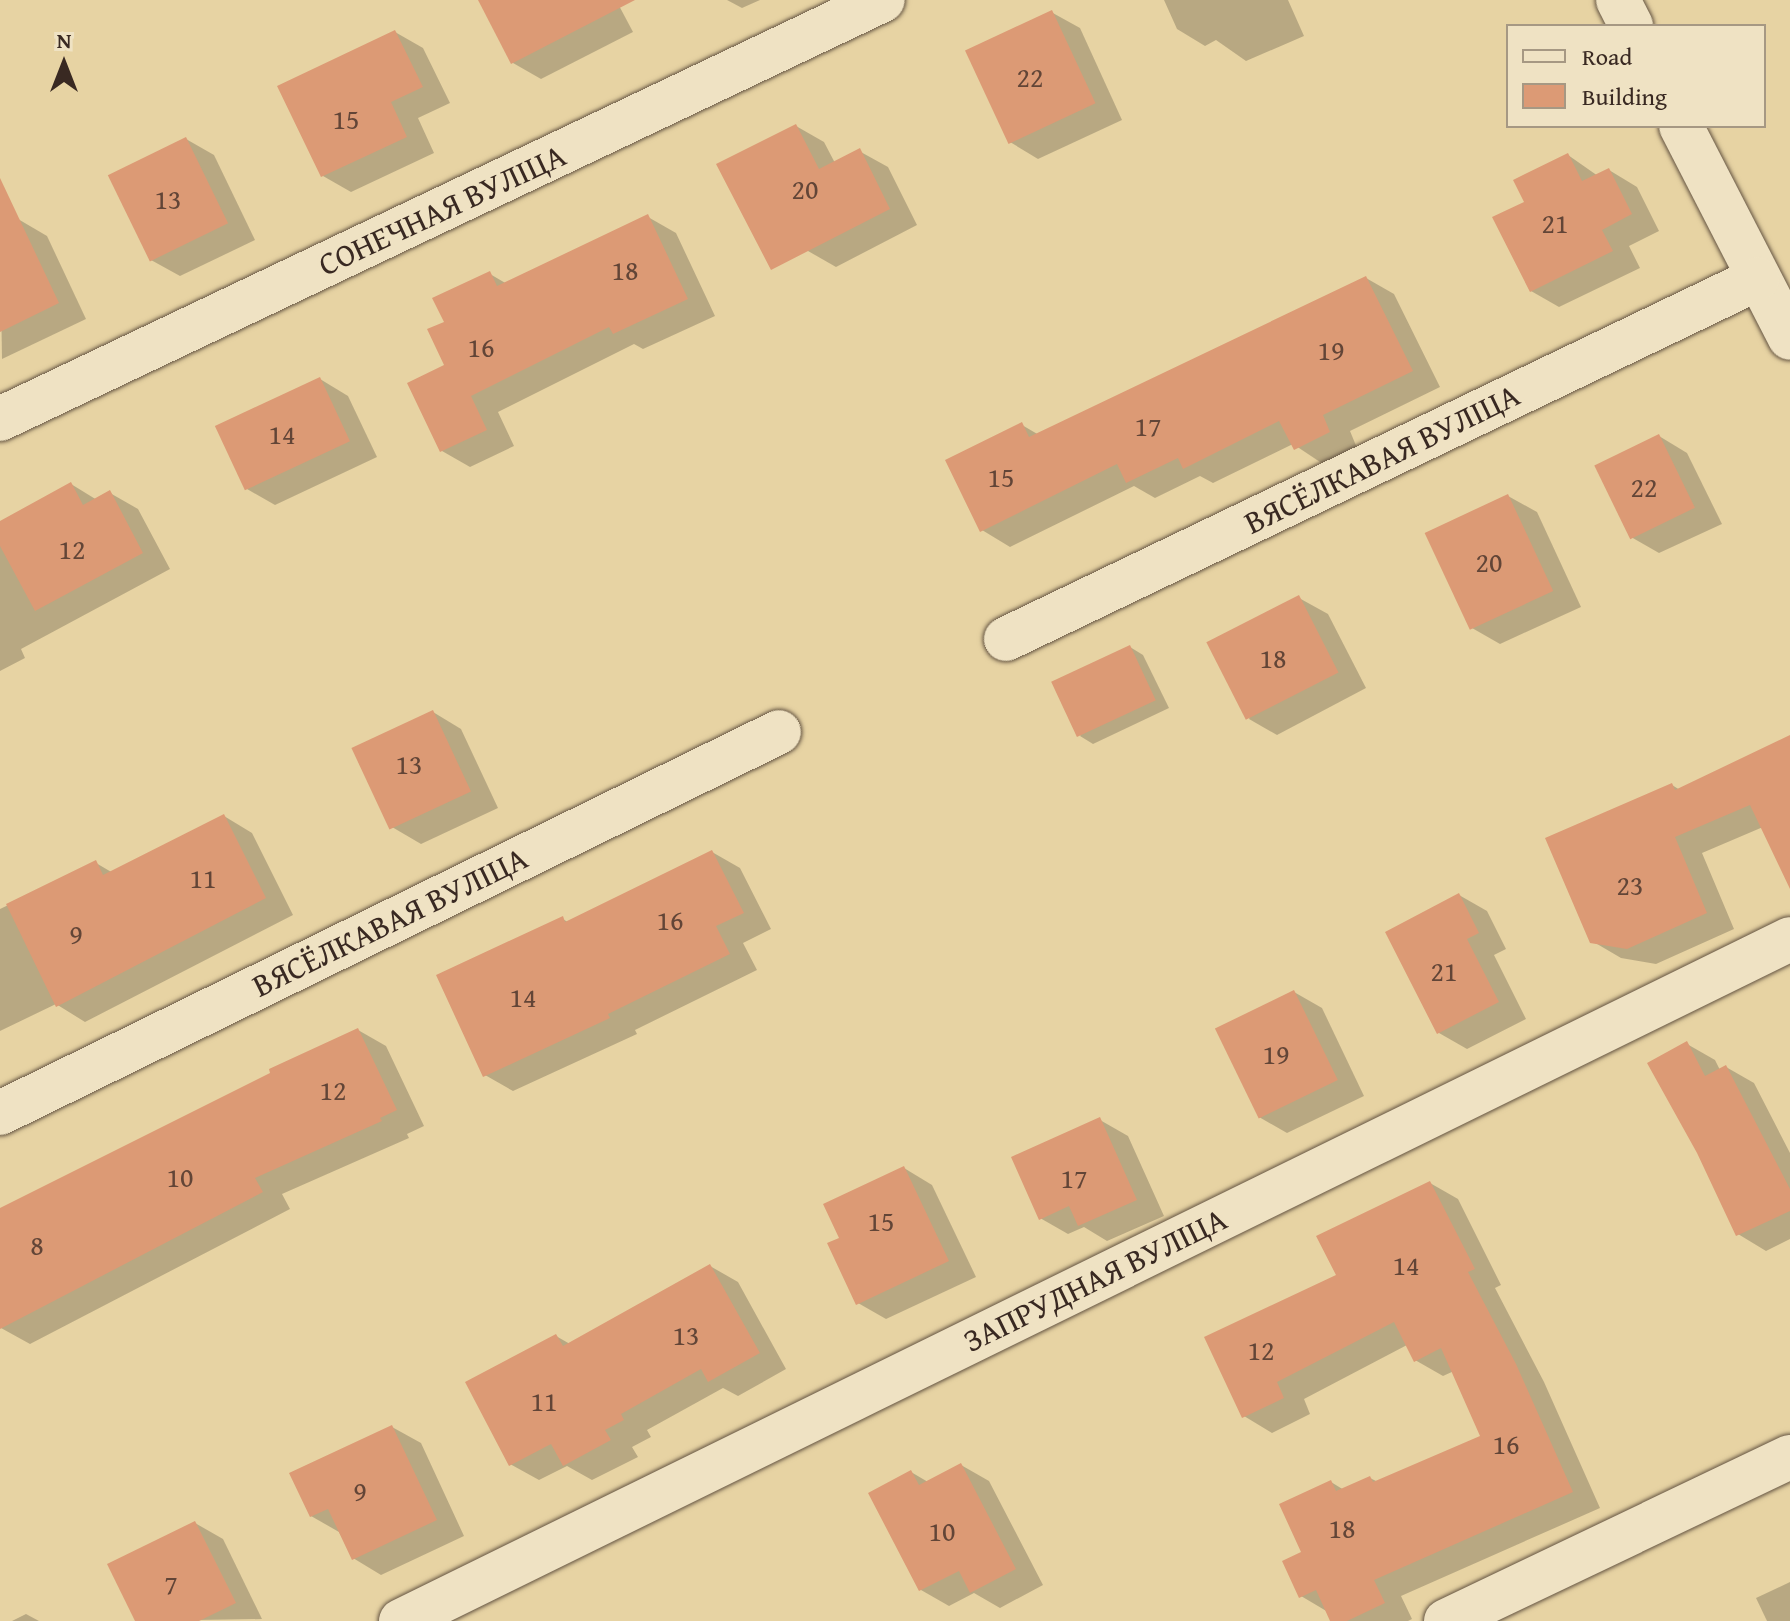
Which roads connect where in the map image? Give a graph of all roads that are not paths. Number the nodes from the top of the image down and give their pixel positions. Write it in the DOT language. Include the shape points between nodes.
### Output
graph roads {
  1 [pos="883,0"];
  2 [pos="1618,0"];
  3 [pos="1630,24"];
  4 [pos="1682,128"];
  5 [pos="1757,279"];
  6 [pos="1790,338"];
  7 [pos="0,419"];
  8 [pos="1006,639"];
  9 [pos="779,732"];
  10 [pos="1790,939"];
  11 [pos="0,1113"];
  12 [pos="1790,1457"];
  13 [pos="401,1621"];
  14 [pos="1446,1621"];
  1 -- 7 [label="street, СОНЕЧНАЯ ВУЛІЦА"];
  2 -- 3 [label="street"];
  4 -- 5 [label="street"];
  5 -- 6 [label="street"];
  5 -- 8 [label="street, ВЯСЁЛКАВАЯ ВУЛІЦА"];
  9 -- 11 [label="street, ВЯСЁЛКАВАЯ ВУЛІЦА"];
  10 -- 13 [label="street, ЗАПРУДНАЯ ВУЛІЦА"];
  12 -- 14 [label="street"];
}
